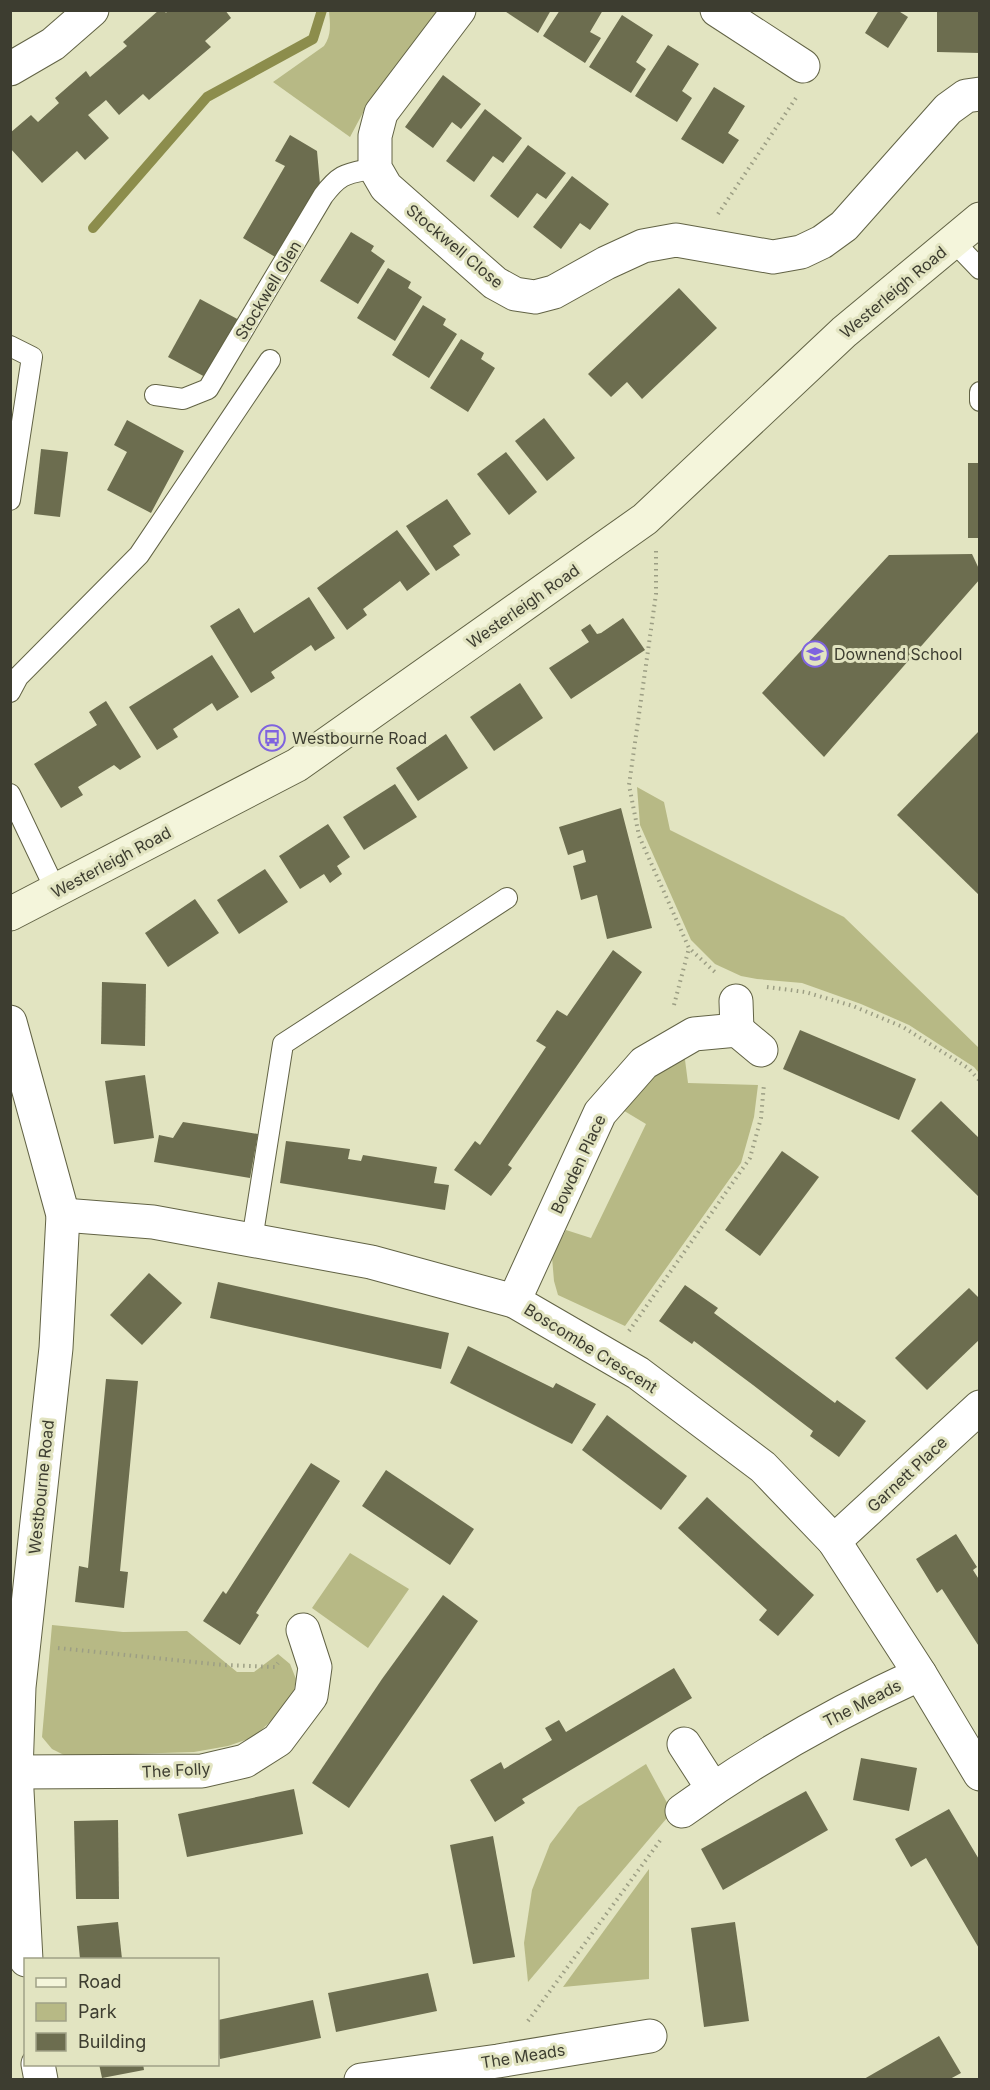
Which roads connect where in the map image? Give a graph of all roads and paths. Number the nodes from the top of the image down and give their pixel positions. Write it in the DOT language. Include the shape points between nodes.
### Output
graph roads {
  1 [pos="92,10"];
  2 [pos="459,10"];
  3 [pos="717,10"];
  4 [pos="803,66"];
  5 [pos="10,69"];
  6 [pos="980,94"];
  7 [pos="375,168"];
  8 [pos="980,219"];
  9 [pos="953,241"];
  10 [pos="699,243"];
  11 [pos="980,269"];
  12 [pos="10,346"];
  13 [pos="270,360"];
  14 [pos="980,392"];
  15 [pos="155,395"];
  16 [pos="980,401"];
  17 [pos="10,500"];
  18 [pos="645,519"];
  19 [pos="10,692"];
  20 [pos="10,794"];
  21 [pos="56,891"];
  22 [pos="507,898"];
  23 [pos="10,914"];
  24 [pos="689,948"];
  25 [pos="744,1009"];
  26 [pos="10,1022"];
  27 [pos="662,1053"];
  28 [pos="980,1081"];
  29 [pos="63,1215"];
  30 [pos="252,1240"];
  31 [pos="514,1301"];
  32 [pos="610,1358"];
  33 [pos="980,1407"];
  34 [pos="834,1541"];
  35 [pos="303,1629"];
  36 [pos="24,1644"];
  37 [pos="920,1674"];
  38 [pos="15,1687"];
  39 [pos="684,1744"];
  40 [pos="15,1772"];
  41 [pos="980,1774"];
  42 [pos="713,1789"];
  43 [pos="682,1811"];
  44 [pos="26,1958"];
  45 [pos="650,2036"];
  46 [pos="498,2061"];
  47 [pos="361,2079"];
  1 -- 5 [label="street" via="53,44"];
  2 -- 7 [label="street" via="381,113 375,136"];
  3 -- 4 [label="street"];
  4 -- 10 [label="path" via="801,91"];
  6 -- 10 [label="street, Stockwell Close" via="966,96 948,109 844,226 822,242 801,252 773,257"];
  7 -- 10 [label="street, Stockwell Close" via="386,187 495,283 515,294 535,297 554,292 643,246 676,240"];
  7 -- 15 [label="lane, Stockwell Glen" via="335,180 208,389 183,399"];
  8 -- 9 [label="street, Westerleigh Road"];
  9 -- 11 [label="lane"];
  9 -- 18 [label="street, Westerleigh Road" via="844,332"];
  12 -- 17 [label="lane" via="32,357"];
  13 -- 19 [label="lane" via="139,555 18,677"];
  14 -- 16 [label="lane"];
  18 -- 21 [label="street, Westerleigh Road" via="297,765"];
  18 -- 24 [label="path" via="657,548 656,594 629,785 639,836"];
  20 -- 21 [label="lane"];
  21 -- 23 [label="street, Westerleigh Road"];
  22 -- 30 [label="lane" via="283,1044"];
  24 -- 25 [label="path" via="718,975"];
  24 -- 27 [label="path"];
  25 -- 27 [label="street, Bowden Place"];
  25 -- 28 [label="path" via="805,992 854,1006 903,1027 969,1068"];
  25 -- 32 [label="path" via="764,1079 750,1158"];
  26 -- 29 [label="street, Westbourne Road"];
  27 -- 31 [label="street, Bowden Place" via="645,1063 600,1113"];
  29 -- 30 [label="street, Boscombe Crescent" via="153,1222"];
  29 -- 36 [label="street, Westbourne Road" via="56,1348"];
  30 -- 31 [label="street, Boscombe Crescent" via="371,1262"];
  31 -- 32 [label="street, Boscombe Crescent"];
  32 -- 34 [label="street, Boscombe Crescent" via="638,1373 763,1467"];
  33 -- 34 [label="street, Garnett Place"];
  34 -- 37 [label="street, Boscombe Crescent"];
  35 -- 36 [label="path" via="275,1667"];
  35 -- 40 [label="street, The Folly" via="315,1667 311,1696 278,1740 245,1761 202,1771"];
  36 -- 38 [label="street, Westbourne Road"];
  37 -- 41 [label="street, Boscombe Crescent"];
  37 -- 42 [label="street, The Meads" via="855,1703"];
  38 -- 40 [label="street, Westbourne Road"];
  39 -- 42 [label="street"];
  40 -- 44 [label="street, Westbourne Road"];
  42 -- 43 [label="street, The Meads"];
  43 -- 46 [label="path"];
  45 -- 46 [label="street, The Meads"];
  46 -- 47 [label="street, The Meads"];
}
